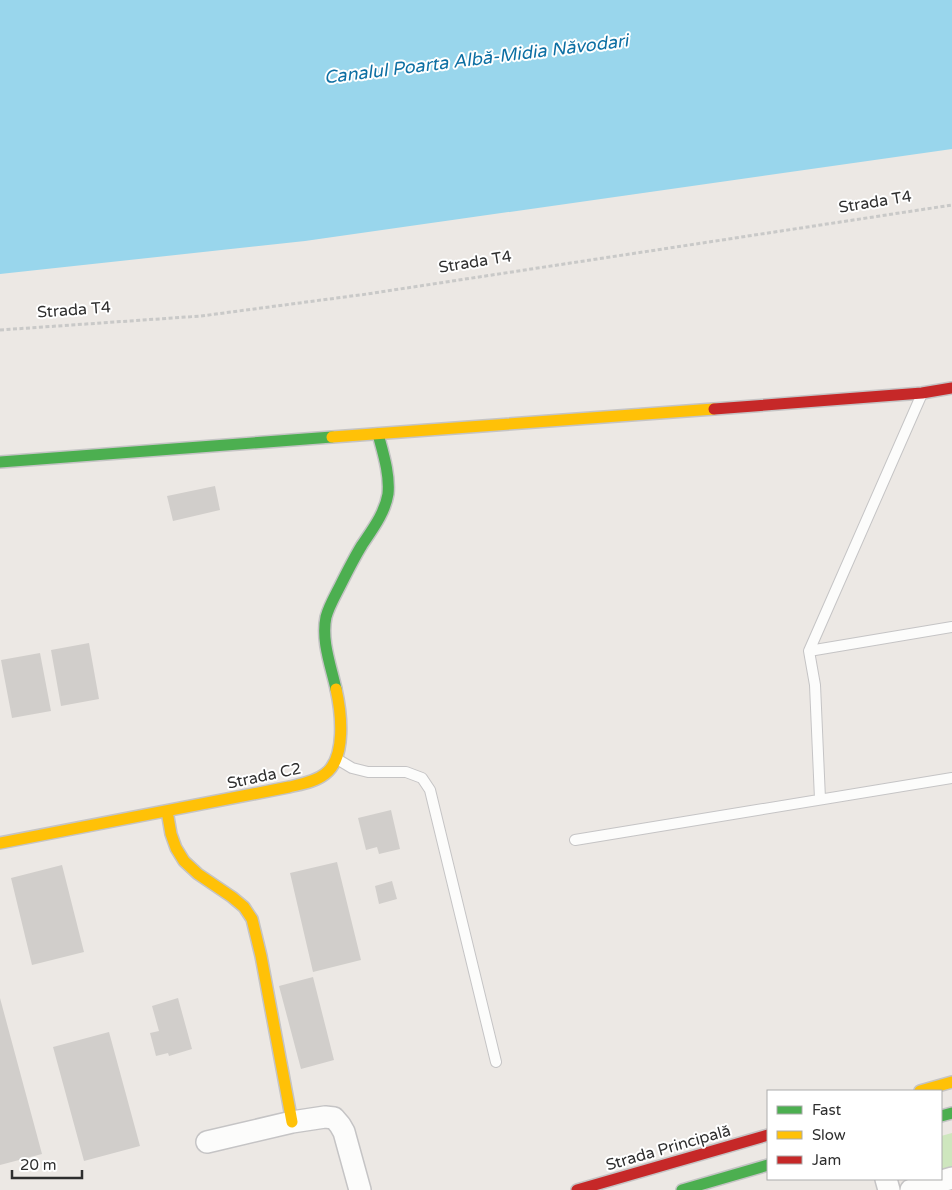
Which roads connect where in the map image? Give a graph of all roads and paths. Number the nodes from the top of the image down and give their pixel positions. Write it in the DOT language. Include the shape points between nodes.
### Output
graph roads {
  1 [pos="952,205"];
  2 [pos="0,330"];
  3 [pos="952,388"];
  4 [pos="922,392"];
  5 [pos="378,434"];
  6 [pos="0,462"];
  7 [pos="952,627"];
  8 [pos="810,651"];
  9 [pos="336,759"];
  10 [pos="952,778"];
  11 [pos="820,799"];
  12 [pos="167,811"];
  13 [pos="575,840"];
  14 [pos="0,843"];
  15 [pos="496,1062"];
  16 [pos="952,1082"];
  17 [pos="924,1090"];
  18 [pos="292,1122"];
  19 [pos="767,1135"];
  20 [pos="207,1142"];
  21 [pos="767,1165"];
  22 [pos="952,1178"];
  23 [pos="360,1190"];
  24 [pos="577,1190"];
  25 [pos="682,1190"];
  26 [pos="911,1190"];
  1 -- 2 [label="path, Strada T4" via="201,316"];
  3 -- 4 [label="street"];
  4 -- 5 [label="street"];
  4 -- 8 [label="lane"];
  5 -- 6 [label="street"];
  5 -- 9 [label="street" via="387,472 388,491 384,508 354,559 326,617 326,646 341,727"];
  7 -- 8 [label="lane"];
  8 -- 11 [label="lane" via="815,685"];
  9 -- 12 [label="street, Strada C2" via="330,770 307,783"];
  9 -- 15 [label="lane" via="368,772 406,772 422,778 430,790"];
  10 -- 11 [label="lane"];
  11 -- 13 [label="lane"];
  12 -- 14 [label="street, Strada C2"];
  12 -- 18 [label="street" via="171,834 184,861 232,896 252,920"];
  16 -- 17 [label="street"];
  18 -- 20 [label="street"];
  18 -- 23 [label="street" via="334,1118 344,1132"];
  19 -- 24 [label="street, Strada Principală"];
  21 -- 25 [label="street"];
  22 -- 26 [label="street"];
}
